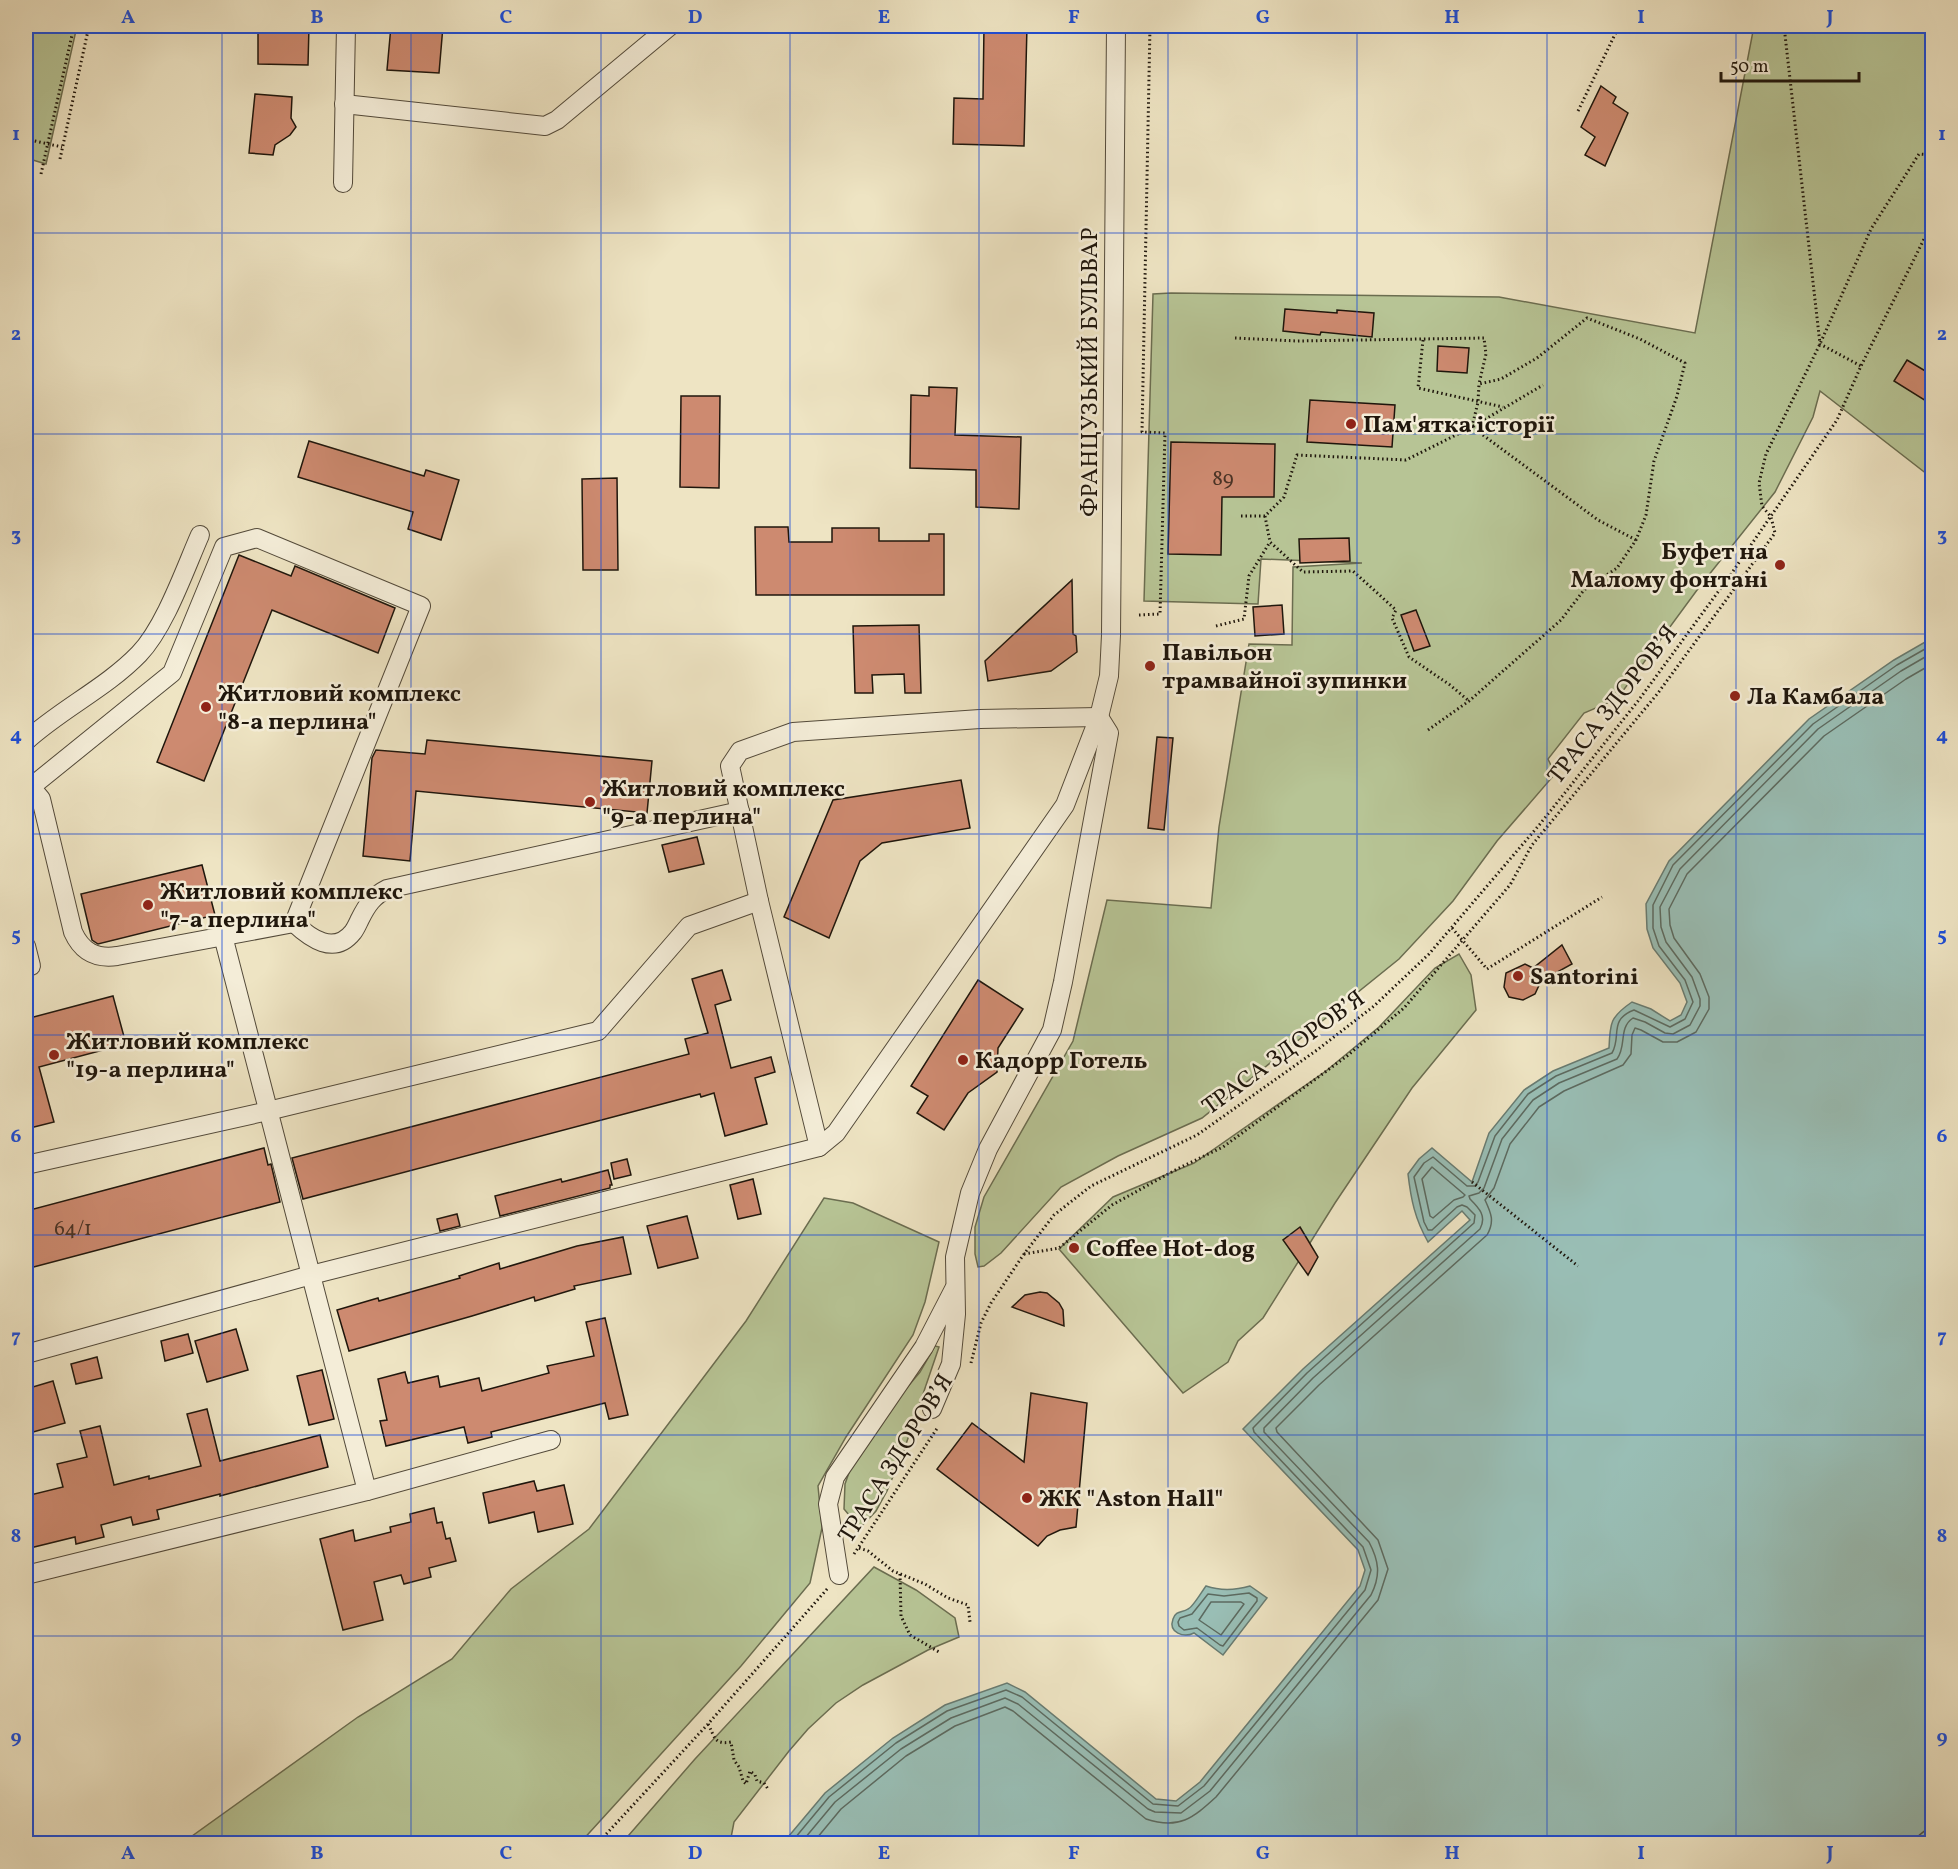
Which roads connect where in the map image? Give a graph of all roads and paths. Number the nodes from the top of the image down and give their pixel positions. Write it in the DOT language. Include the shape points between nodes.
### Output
graph roads {
  1 [pos="74,26"];
  2 [pos="89,26"];
  3 [pos="346,26"];
  4 [pos="670,26"];
  5 [pos="1116,26"];
  6 [pos="1149,26"];
  7 [pos="1619,26"];
  8 [pos="1649,26"];
  9 [pos="1784,26"];
  10 [pos="1658,30"];
  11 [pos="344,104"];
  12 [pos="1578,111"];
  13 [pos="26,139"];
  14 [pos="48,145"];
  15 [pos="62,147"];
  16 [pos="1932,155"];
  17 [pos="60,159"];
  18 [pos="41,174"];
  19 [pos="343,183"];
  20 [pos="1932,224"];
  21 [pos="1234,338"];
  22 [pos="1423,340"];
  23 [pos="1820,344"];
  24 [pos="1861,366"];
  25 [pos="1479,384"];
  26 [pos="1544,385"];
  27 [pos="1478,402"];
  28 [pos="1504,408"];
  29 [pos="1472,427"];
  30 [pos="1241,516"];
  31 [pos="1265,516"];
  32 [pos="1771,517"];
  33 [pos="200,535"];
  34 [pos="1636,540"];
  35 [pos="1270,542"];
  36 [pos="1139,615"];
  37 [pos="1216,626"];
  38 [pos="1469,701"];
  39 [pos="1099,717"];
  40 [pos="1428,730"];
  41 [pos="26,741"];
  42 [pos="28,785"];
  43 [pos="740,811"];
  44 [pos="1602,897"];
  45 [pos="759,901"];
  46 [pos="294,923"];
  47 [pos="1452,928"];
  48 [pos="223,936"];
  49 [pos="1463,941"];
  50 [pos="26,946"];
  51 [pos="31,966"];
  52 [pos="268,1111"];
  53 [pos="819,1148"];
  54 [pos="26,1165"];
  55 [pos="1472,1182"];
  56 [pos="1024,1254"];
  57 [pos="1578,1266"];
  58 [pos="311,1275"];
  59 [pos="955,1287"];
  60 [pos="26,1354"];
  61 [pos="970,1364"];
  62 [pos="936,1416"];
  63 [pos="551,1440"];
  64 [pos="367,1491"];
  65 [pos="859,1548"];
  66 [pos="900,1574"];
  67 [pos="26,1575"];
  68 [pos="839,1575"];
  69 [pos="970,1622"];
  70 [pos="939,1653"];
  71 [pos="708,1724"];
  72 [pos="768,1789"];
  73 [pos="597,1844"];
  1 -- 14 [label="path"];
  2 -- 15 [label="path"];
  3 -- 11 [label="street"];
  4 -- 11 [label="street" via="545,126"];
  5 -- 39 [label="street, ФРАНЦУЗЬКИЙ БУЛЬВАР" via="1111,635 1109,676"];
  6 -- 36 [label="path" via="1142,432 1165,434 1160,614"];
  7 -- 12 [label="path"];
  8 -- 10 [label="path"];
  9 -- 23 [label="path"];
  11 -- 19 [label="street"];
  13 -- 14 [label="path"];
  14 -- 15 [label="path"];
  14 -- 18 [label="path"];
  15 -- 17 [label="path"];
  16 -- 23 [label="path" via="1919,154 1871,229"];
  20 -- 24 [label="path, ТРАСА ЗДОРОВ’Я"];
  21 -- 22 [label="path"];
  22 -- 25 [label="path" via="1484,338 1486,354"];
  22 -- 27 [label="path" via="1418,388"];
  23 -- 24 [label="path"];
  23 -- 32 [label="path" via="1766,454 1759,483 1762,506"];
  24 -- 32 [label="path, ТРАСА ЗДОРОВ’Я" via="1837,420"];
  25 -- 27 [label="path"];
  25 -- 34 [label="path" via="1501,379 1537,358 1587,318 1640,339 1685,363 1654,461 1646,515"];
  26 -- 28 [label="path"];
  27 -- 28 [label="path"];
  27 -- 29 [label="path"];
  28 -- 29 [label="path"];
  29 -- 31 [label="path" via="1407,460 1297,455 1284,497"];
  29 -- 34 [label="path" via="1598,520"];
  30 -- 31 [label="path"];
  31 -- 35 [label="path"];
  32 -- 47 [label="path, ТРАСА ЗДОРОВ’Я" via="1638,701"];
  32 -- 49 [label="path" via="1774,533 1665,684 1533,845 1510,885"];
  33 -- 41 [label="street" via="164,616 141,652"];
  34 -- 38 [label="path" via="1617,568 1584,590 1561,620"];
  35 -- 37 [label="path" via="1249,576 1244,619"];
  35 -- 38 [label="path" via="1303,572 1353,571 1396,610 1392,618 1409,657"];
  38 -- 40 [label="path"];
  39 -- 43 [label="street" via="980,719 793,732 740,751 730,766"];
  39 -- 53 [label="street, ФРАНЦУЗЬКИЙ БУЛЬВАР" via="1065,805 836,1133"];
  39 -- 59 [label="street" via="1109,734 1052,1030 988,1149 970,1193 955,1257"];
  42 -- 46 [label="street" via="172,674 224,547 257,538 421,606"];
  42 -- 48 [label="street" via="41,799 73,932 85,950 106,958"];
  43 -- 45 [label="street"];
  43 -- 46 [label="street" via="387,889 367,904 354,932 332,944 307,936"];
  44 -- 49 [label="path" via="1487,969"];
  45 -- 52 [label="street" via="689,926 598,1031"];
  45 -- 53 [label="street"];
  46 -- 48 [label="street"];
  47 -- 49 [label="path"];
  47 -- 56 [label="path, ТРАСА ЗДОРОВ’Я" via="1374,1006 1317,1050 1197,1135 1091,1186 1054,1215"];
  48 -- 52 [label="street"];
  49 -- 56 [label="path" via="1404,1008 1347,1056 1223,1147 1112,1205 1059,1248"];
  50 -- 51 [label="street"];
  52 -- 54 [label="street"];
  52 -- 58 [label="street"];
  53 -- 58 [label="street"];
  55 -- 57 [label="path"];
  56 -- 61 [label="path, ТРАСА ЗДОРОВ’Я" via="981,1323"];
  58 -- 60 [label="street"];
  58 -- 64 [label="street"];
  59 -- 62 [label="street" via="951,1364"];
  59 -- 68 [label="street" via="924,1347 835,1477 828,1504"];
  62 -- 65 [label="path, ТРАСА ЗДОРОВ’Я"];
  63 -- 64 [label="street"];
  64 -- 67 [label="street"];
  65 -- 66 [label="path"];
  65 -- 68 [label="path, ТРАСА ЗДОРОВ’Я"];
  66 -- 69 [label="path" via="968,1605"];
  66 -- 70 [label="path" via="901,1616 910,1635"];
  68 -- 71 [label="path, ТРАСА ЗДОРОВ’Я"];
  71 -- 72 [label="path" via="718,1742 731,1742 734,1760 746,1784 750,1771"];
  71 -- 73 [label="path, ТРАСА ЗДОРОВ’Я"];
}
